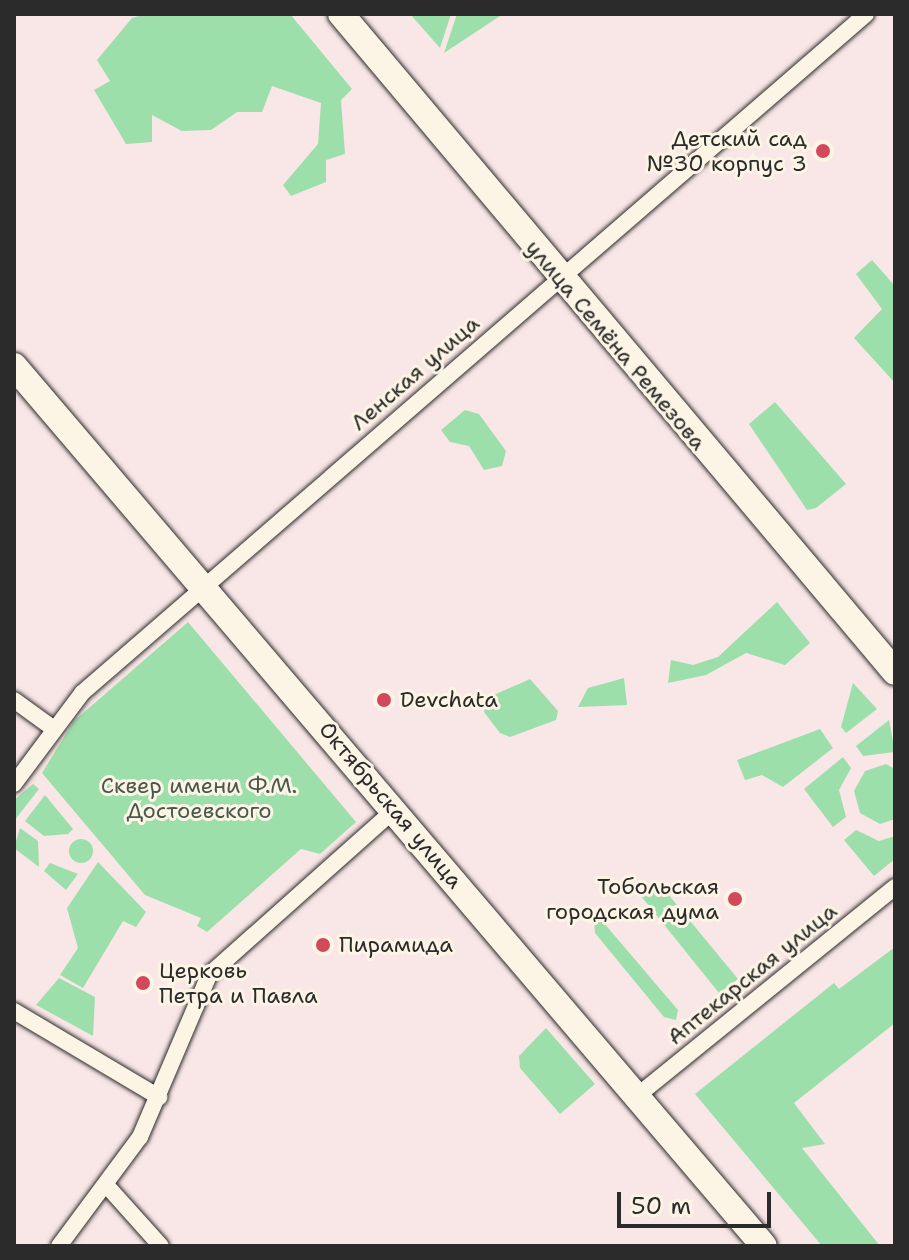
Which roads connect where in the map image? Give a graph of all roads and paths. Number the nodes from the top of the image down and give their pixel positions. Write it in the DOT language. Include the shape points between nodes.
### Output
graph roads {
  1 [pos="341,14"];
  2 [pos="866,14"];
  3 [pos="559,277"];
  4 [pos="14,366"];
  5 [pos="204,586"];
  6 [pos="890,655"];
  7 [pos="14,700"];
  8 [pos="54,729"];
  9 [pos="14,784"];
  10 [pos="395,809"];
  11 [pos="895,887"];
  12 [pos="14,1011"];
  13 [pos="637,1096"];
  14 [pos="159,1097"];
  15 [pos="108,1187"];
  16 [pos="59,1246"];
  17 [pos="161,1246"];
  18 [pos="764,1246"];
  1 -- 3 [label="main road, улица Семёна Ремезова"];
  2 -- 3 [label="street, Ленская улица"];
  3 -- 5 [label="street, Ленская улица"];
  3 -- 6 [label="main road, улица Семёна Ремезова"];
  4 -- 5 [label="main road, Октябрьская улица"];
  5 -- 8 [label="street, Ленская улица" via="76,699"];
  5 -- 10 [label="main road, Октябрьская улица"];
  7 -- 8 [label="street"];
  8 -- 9 [label="street, Ленская улица"];
  10 -- 13 [label="main road, Октябрьская улица"];
  10 -- 14 [label="street" via="209,975"];
  11 -- 13 [label="street, Аптекарская улица"];
  12 -- 14 [label="street"];
  13 -- 18 [label="main road, Октябрьская улица"];
  14 -- 15 [label="street"];
  15 -- 16 [label="street"];
  15 -- 17 [label="street"];
}
